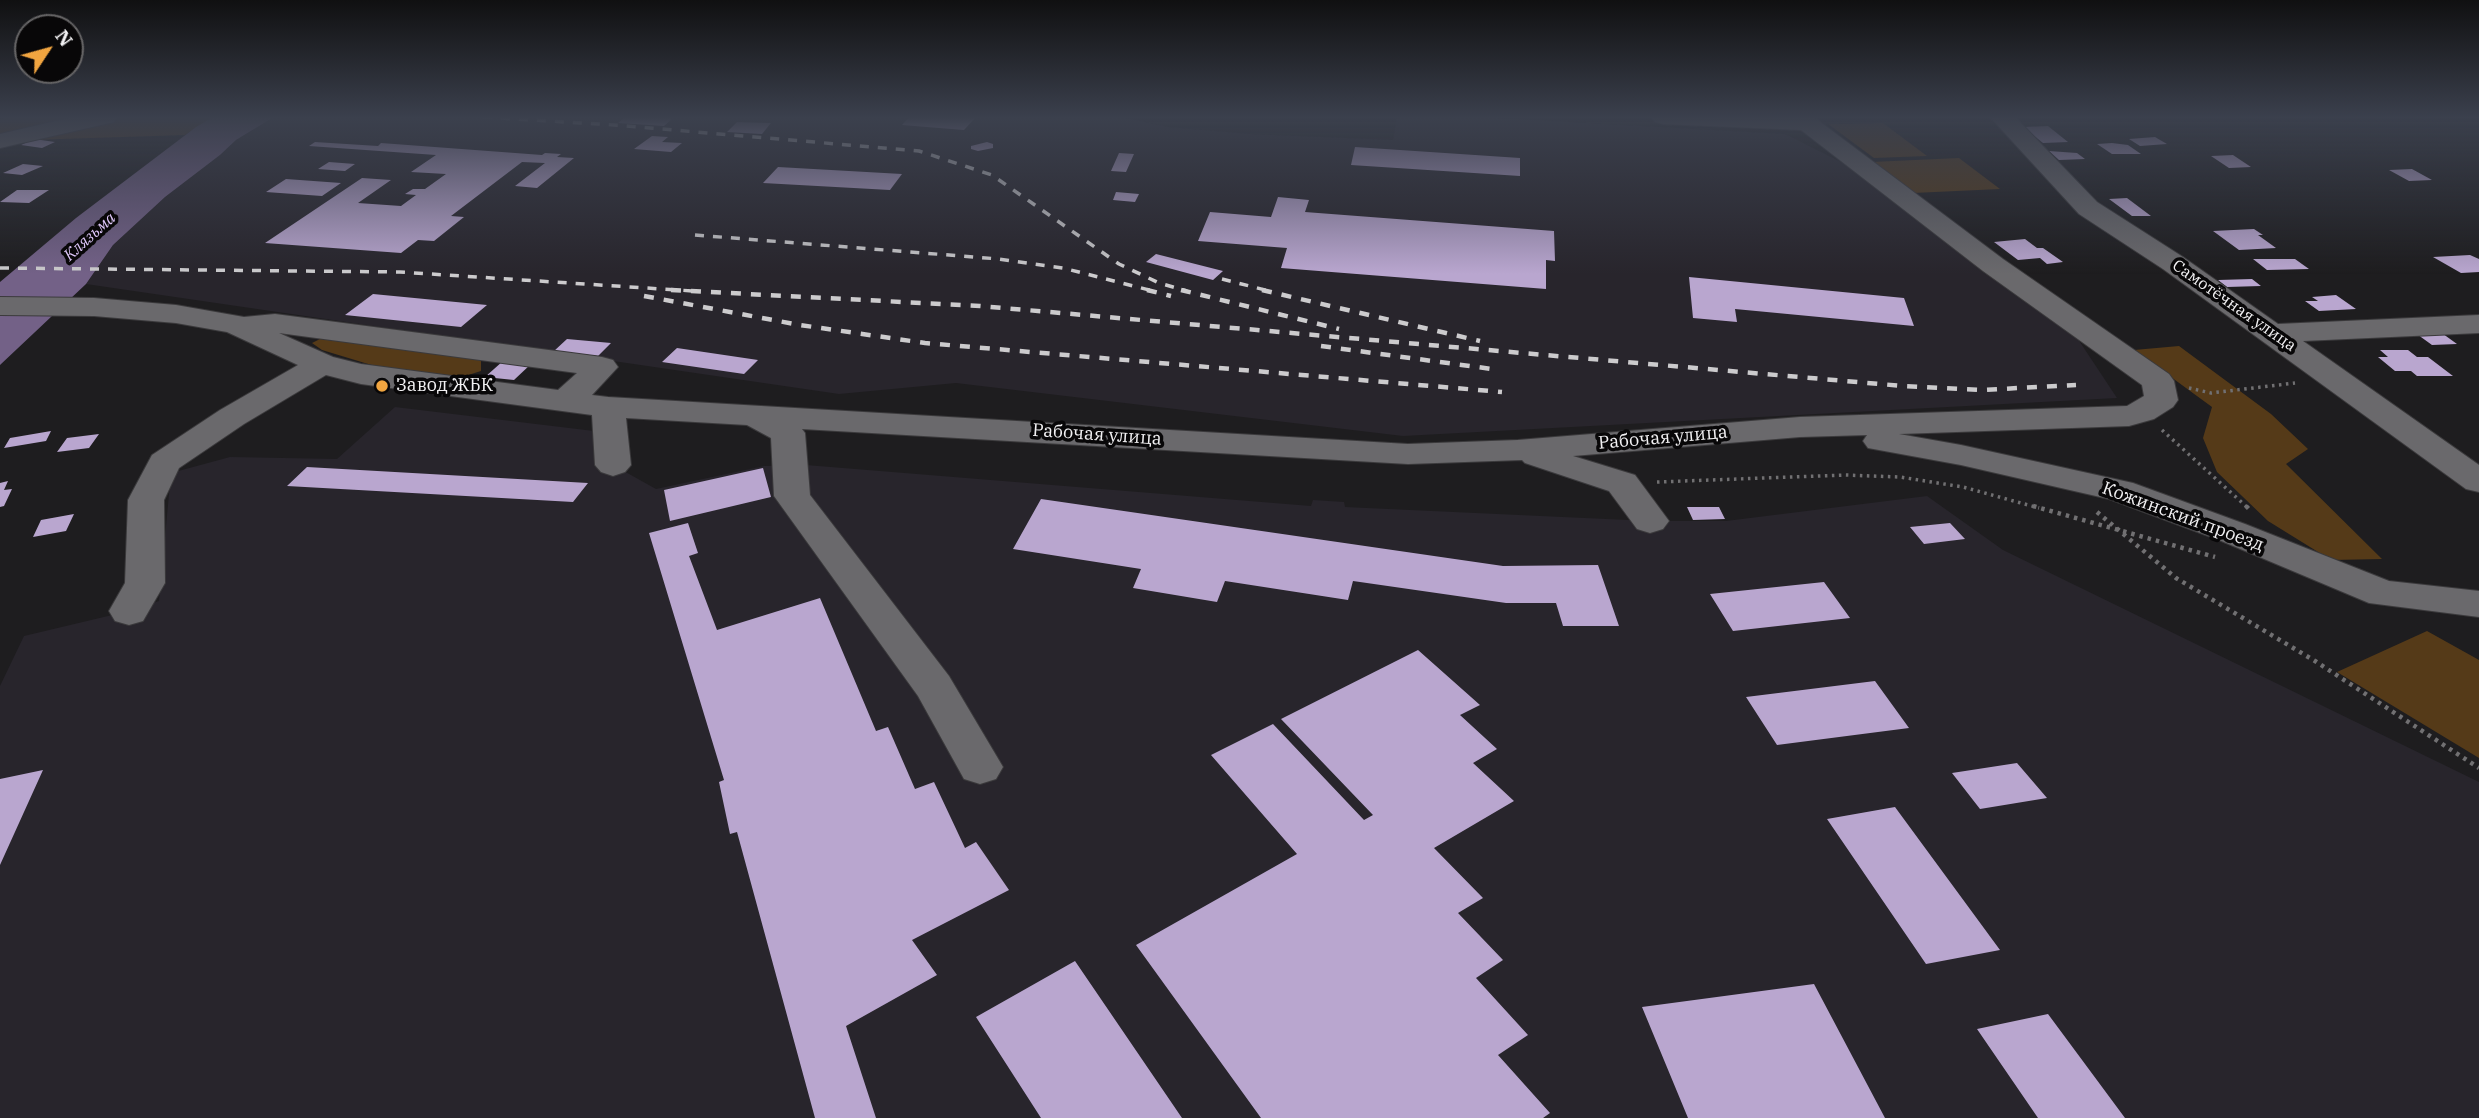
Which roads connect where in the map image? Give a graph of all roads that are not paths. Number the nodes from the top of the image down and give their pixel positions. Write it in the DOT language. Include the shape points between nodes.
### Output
graph roads {
  1 [pos="1867,169"];
  2 [pos="2051,169"];
  3 [pos="0,306"];
  4 [pos="235,324"];
  5 [pos="2479,324"];
  6 [pos="2273,333"];
  7 [pos="322,364"];
  8 [pos="564,402"];
  9 [pos="608,407"];
  10 [pos="753,415"];
  11 [pos="1800,427"];
  12 [pos="1518,450"];
  13 [pos="613,465"];
  14 [pos="2479,481"];
  15 [pos="1650,521"];
  16 [pos="2479,604"];
  17 [pos="129,611"];
  18 [pos="980,767"];
  1 -- 11 [label="street, Рабочая улица" via="1993,265 2158,380 2161,400 2129,416"];
  2 -- 6 [label="street, Самотёчная улица" via="2088,208"];
  3 -- 4 [label="street" via="94,307"];
  4 -- 7 [label="street, Рабочая улица"];
  4 -- 8 [label="street" via="275,323 602,367"];
  5 -- 6 [label="street"];
  6 -- 14 [label="street, Самотёчная улица"];
  7 -- 8 [label="street, Рабочая улица" via="394,380"];
  7 -- 17 [label="street" via="164,462 146,500 145,583"];
  8 -- 9 [label="street, Рабочая улица"];
  9 -- 10 [label="street, Рабочая улица"];
  9 -- 13 [label="street"];
  10 -- 12 [label="street, Рабочая улица" via="1408,454"];
  10 -- 18 [label="street" via="788,433 792,496 934,687"];
  11 -- 12 [label="street, Рабочая улица"];
  11 -- 16 [label="street, Кожинский проезд" via="1961,455 2120,491 2383,594"];
  12 -- 15 [label="street" via="1622,483"];
}
